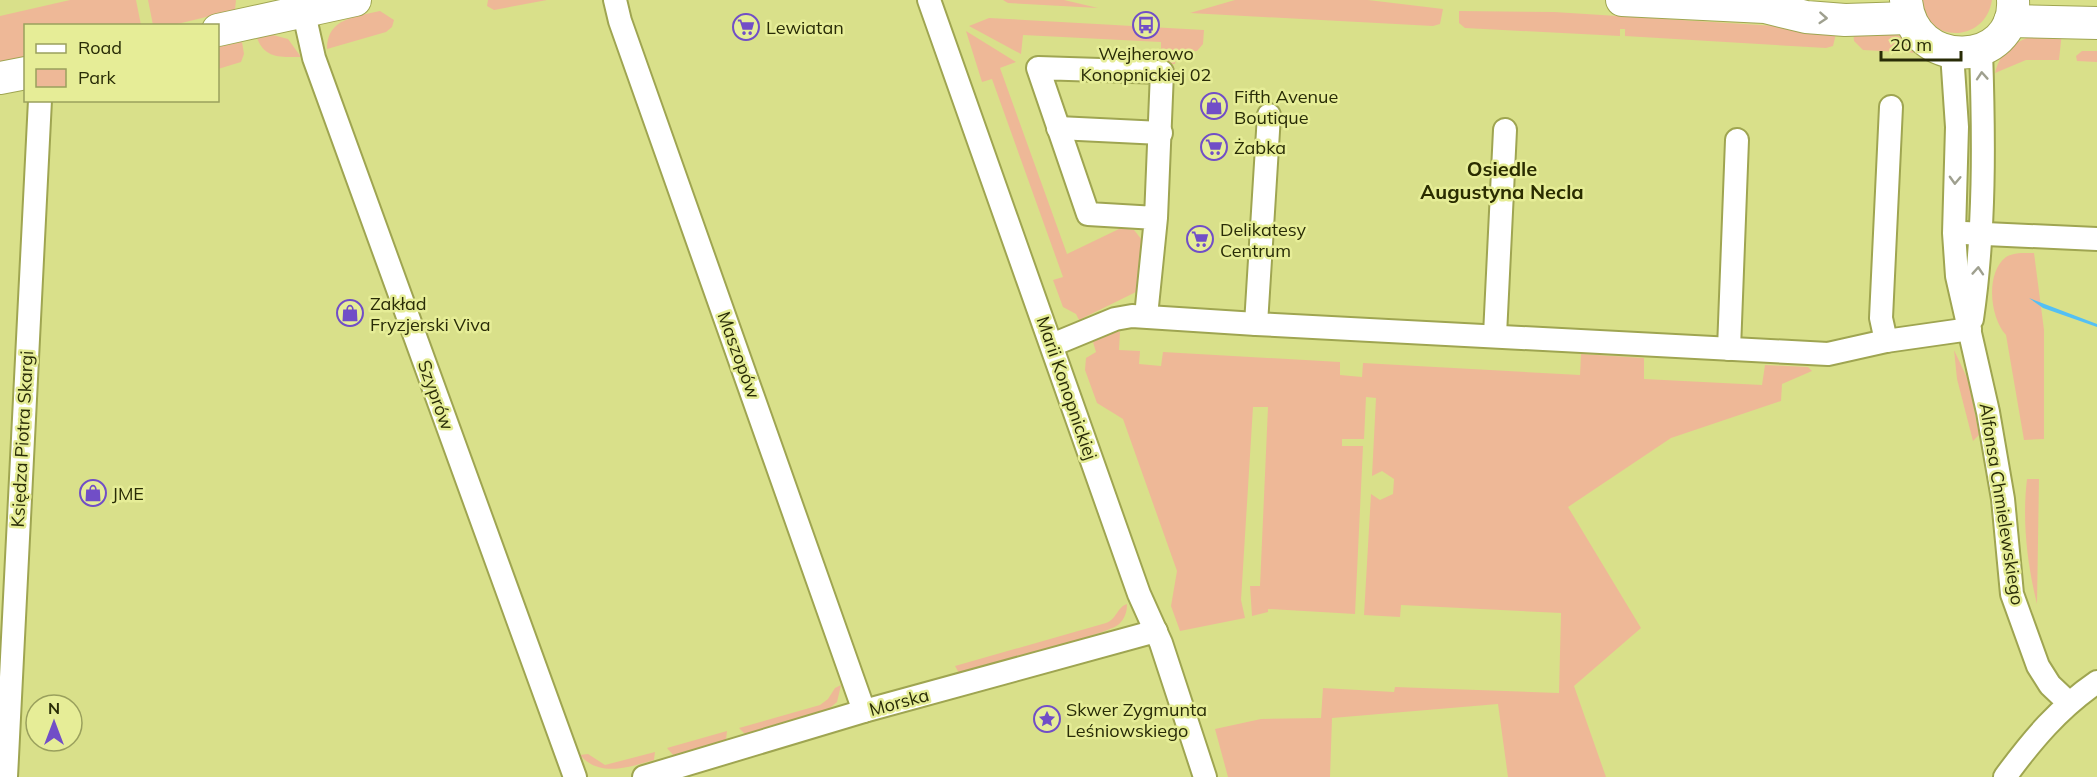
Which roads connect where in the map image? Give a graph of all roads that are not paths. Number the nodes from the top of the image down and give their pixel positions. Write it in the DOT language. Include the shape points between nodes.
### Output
graph roads {
  1 [pos="355,0"];
  2 [pos="615,0"];
  3 [pos="929,0"];
  4 [pos="1622,0"];
  5 [pos="1801,0"];
  6 [pos="302,5"];
  7 [pos="1765,7"];
  8 [pos="1908,9"];
  9 [pos="2011,10"];
  10 [pos="2097,23"];
  11 [pos="219,30"];
  12 [pos="1966,51"];
  13 [pos="24,73"];
  14 [pos="0,78"];
  15 [pos="40,102"];
  16 [pos="1891,107"];
  17 [pos="1269,115"];
  18 [pos="1058,128"];
  19 [pos="1505,130"];
  20 [pos="1161,133"];
  21 [pos="1737,140"];
  22 [pos="1156,218"];
  23 [pos="1954,233"];
  24 [pos="1980,234"];
  25 [pos="2097,239"];
  26 [pos="1146,316"];
  27 [pos="1256,324"];
  28 [pos="1970,329"];
  29 [pos="1495,335"];
  30 [pos="1886,341"];
  31 [pos="1052,345"];
  32 [pos="1729,349"];
  33 [pos="1156,631"];
  34 [pos="2097,682"];
  35 [pos="2068,702"];
  36 [pos="864,711"];
  37 [pos="6,777"];
  38 [pos="575,777"];
  39 [pos="644,777"];
  40 [pos="1205,777"];
  41 [pos="2005,777"];
  1 -- 6 [label="main road"];
  2 -- 36 [label="street, Maszopów"];
  3 -- 31 [label="street, Marii Konopnickiej"];
  4 -- 7 [label="main road"];
  5 -- 7 [label="main road"];
  6 -- 11 [label="main road"];
  6 -- 38 [label="street, Szyprów" via="314,58"];
  7 -- 8 [label="main road, one-way" via="1815,18"];
  8 -- 12 [label="main road" via="1919,35 1934,47"];
  9 -- 10 [label="main road"];
  9 -- 12 [label="main road" via="1993,43"];
  12 -- 23 [label="street, Alfonsa Chmielewskiego, one-way" via="1957,127"];
  24 -- 12 [label="street, Alfonsa Chmielewskiego, one-way" via="1983,123"];
  13 -- 14 [label="main road"];
  15 -- 37 [label="street, Księdza Piotra Skargi"];
  16 -- 30 [label="street" via="1881,318"];
  17 -- 27 [label="street"];
  18 -- 20 [label="street"];
  18 -- 20 [label="street" via="1038,68 1162,72"];
  18 -- 22 [label="street" via="1088,214"];
  19 -- 29 [label="street"];
  20 -- 22 [label="street"];
  21 -- 32 [label="street"];
  22 -- 26 [label="street"];
  23 -- 24 [label="street"];
  23 -- 28 [label="street, Alfonsa Chmielewskiego" via="1957,276"];
  24 -- 25 [label="street"];
  28 -- 24 [label="street, Alfonsa Chmielewskiego, one-way"];
  26 -- 27 [label="street"];
  26 -- 31 [label="street" via="1115,319"];
  27 -- 29 [label="street"];
  28 -- 30 [label="street"];
  28 -- 35 [label="street, Alfonsa Chmielewskiego" via="2003,499 2012,594 2038,666"];
  29 -- 32 [label="street"];
  30 -- 32 [label="street" via="1828,354"];
  31 -- 33 [label="street, Marii Konopnickiej" via="1139,594"];
  33 -- 36 [label="street, Morska"];
  33 -- 40 [label="street, Marii Konopnickiej"];
  34 -- 35 [label="street"];
  35 -- 41 [label="street"];
  36 -- 39 [label="street, Morska"];
}
